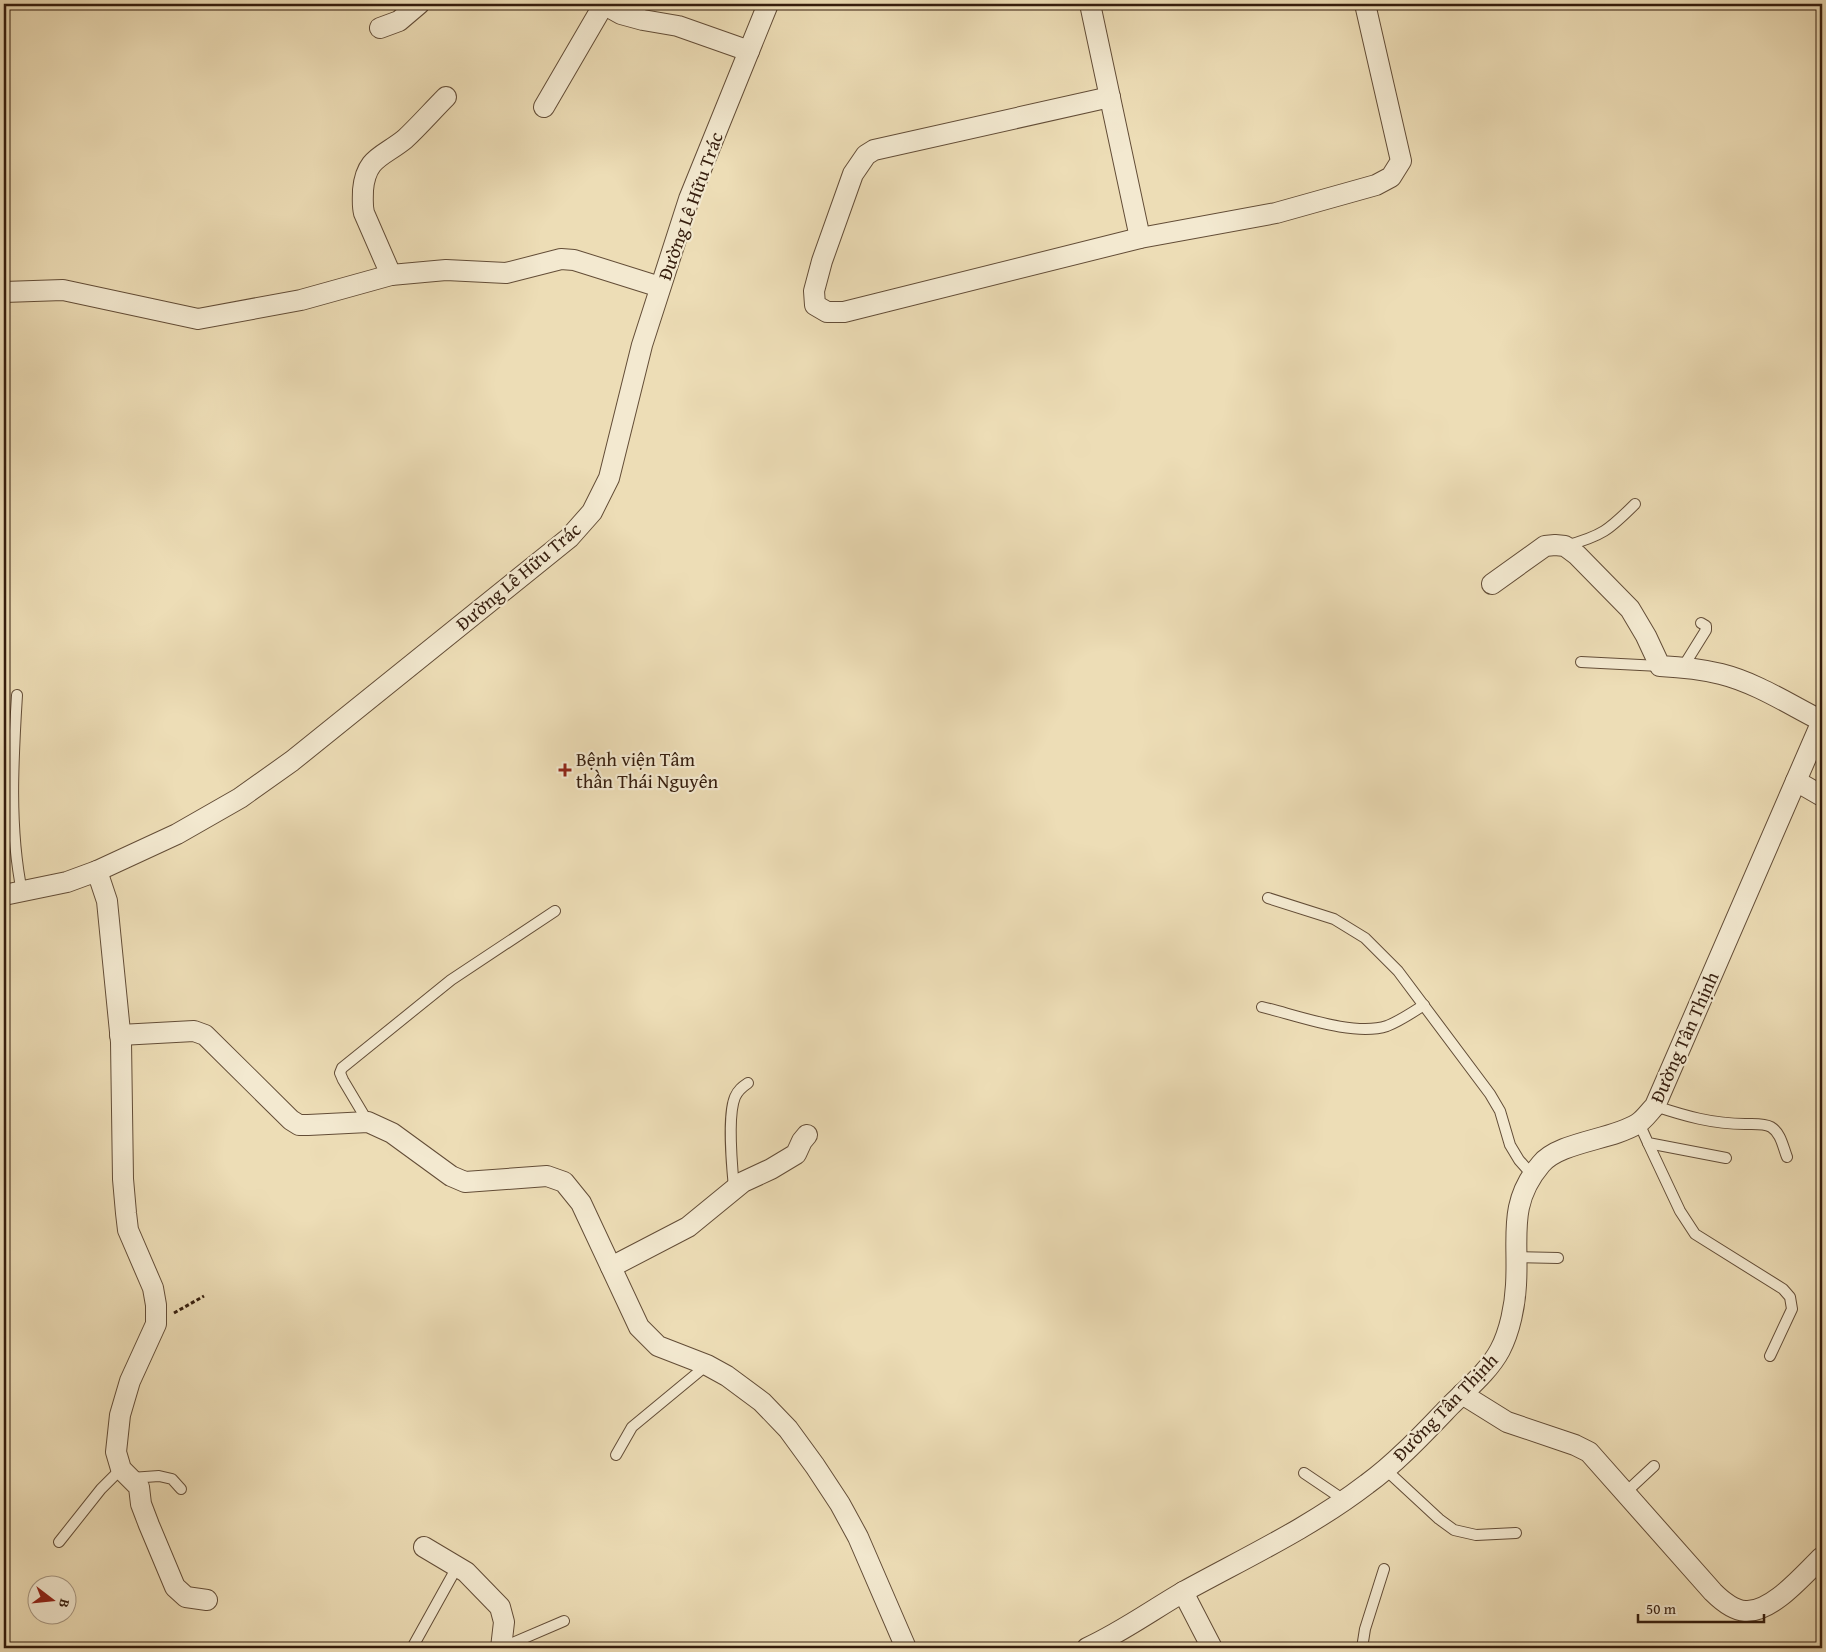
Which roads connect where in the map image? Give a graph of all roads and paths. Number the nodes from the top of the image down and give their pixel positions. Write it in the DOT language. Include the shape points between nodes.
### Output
graph roads {
  1 [pos="419,4"];
  2 [pos="604,4"];
  3 [pos="768,4"];
  4 [pos="1090,4"];
  5 [pos="1365,4"];
  6 [pos="380,28"];
  7 [pos="749,52"];
  8 [pos="1110,97"];
  9 [pos="446,98"];
  10 [pos="544,107"];
  11 [pos="1140,238"];
  12 [pos="391,275"];
  13 [pos="660,287"];
  14 [pos="4,292"];
  15 [pos="1635,504"];
  16 [pos="1565,546"];
  17 [pos="1492,584"];
  18 [pos="1701,623"];
  19 [pos="1581,662"];
  20 [pos="1660,666"];
  21 [pos="1683,667"];
  22 [pos="17,695"];
  23 [pos="1822,721"];
  24 [pos="1796,781"];
  25 [pos="1822,796"];
  26 [pos="97,871"];
  27 [pos="13,894"];
  28 [pos="1268,898"];
  29 [pos="555,911"];
  30 [pos="1424,1005"];
  31 [pos="1262,1007"];
  32 [pos="120,1035"];
  33 [pos="748,1083"];
  34 [pos="1655,1106"];
  35 [pos="368,1122"];
  36 [pos="1639,1123"];
  37 [pos="807,1135"];
  38 [pos="1648,1144"];
  39 [pos="1787,1157"];
  40 [pos="1726,1158"];
  41 [pos="1533,1176"];
  42 [pos="734,1188"];
  43 [pos="1516,1257"];
  44 [pos="1558,1258"];
  45 [pos="611,1267"];
  46 [pos="204,1296"];
  47 [pos="156,1324"];
  48 [pos="1770,1356"];
  49 [pos="707,1365"];
  50 [pos="1462,1394"];
  51 [pos="616,1455"];
  52 [pos="1654,1466"];
  53 [pos="1385,1469"];
  54 [pos="126,1473"];
  55 [pos="1304,1473"];
  56 [pos="181,1489"];
  57 [pos="1625,1494"];
  58 [pos="1344,1500"];
  59 [pos="1516,1533"];
  60 [pos="59,1542"];
  61 [pos="424,1547"];
  62 [pos="1822,1557"];
  63 [pos="457,1567"];
  64 [pos="1384,1568"];
  65 [pos="1183,1592"];
  66 [pos="207,1600"];
  67 [pos="564,1621"];
  68 [pos="412,1648"];
  69 [pos="501,1648"];
  70 [pos="906,1648"];
  71 [pos="1087,1648"];
  72 [pos="1212,1648"];
  73 [pos="1362,1648"];
  1 -- 6 [label="street" via="399,21"];
  2 -- 7 [label="street" via="621,14 678,26"];
  2 -- 10 [label="street"];
  3 -- 7 [label="street, Đường Lê Hữu Trác"];
  4 -- 8 [label="street"];
  5 -- 11 [label="street" via="1401,161 1391,177 1376,185 1276,213"];
  7 -- 13 [label="street, Đường Lê Hữu Trác" via="689,199"];
  8 -- 11 [label="street"];
  8 -- 11 [label="street" via="874,150 866,155 853,174 822,261 814,291 815,305 827,312 844,312"];
  9 -- 12 [label="street" via="405,138 377,158 365,177 364,213"];
  12 -- 13 [label="street" via="446,270 506,273 561,259 574,260"];
  12 -- 14 [label="street" via="301,300 198,319 63,290"];
  13 -- 26 [label="street, Đường Lê Hữu Trác" via="609,478 592,512 569,538 292,761 240,798 177,834"];
  15 -- 16 [label="lane" via="1600,534"];
  16 -- 17 [label="street" via="1545,546"];
  16 -- 20 [label="street" via="1630,609"];
  18 -- 21 [label="lane" via="1706,630"];
  19 -- 20 [label="lane"];
  20 -- 21 [label="street"];
  21 -- 23 [label="street" via="1722,674"];
  22 -- 27 [label="lane"];
  23 -- 24 [label="street, Đường Tân Thịnh"];
  24 -- 25 [label="street"];
  24 -- 34 [label="street, Đường Tân Thịnh"];
  26 -- 27 [label="street, Đường Lê Hữu Trác" via="67,882"];
  26 -- 32 [label="street" via="107,901"];
  28 -- 30 [label="lane" via="1334,919 1365,938 1398,971"];
  29 -- 35 [label="lane" via="451,980 342,1068 343,1080"];
  30 -- 31 [label="lane" via="1388,1026 1366,1030"];
  30 -- 41 [label="lane" via="1490,1094 1500,1111 1510,1145"];
  32 -- 35 [label="street" via="200,1032 299,1125"];
  32 -- 47 [label="street" via="128,1230 153,1288"];
  33 -- 42 [label="lane" via="740,1088 733,1104 731,1157"];
  34 -- 36 [label="street, Đường Tân Thịnh"];
  34 -- 39 [label="lane" via="1705,1121 1766,1125 1778,1135"];
  35 -- 45 [label="street" via="392,1133 451,1176 465,1182 547,1176 564,1182 581,1203"];
  36 -- 38 [label="lane"];
  36 -- 41 [label="street, Đường Tân Thịnh" via="1556,1153 1542,1162"];
  37 -- 42 [label="street" via="796,1154"];
  38 -- 40 [label="lane"];
  38 -- 48 [label="lane" via="1680,1211 1696,1234 1783,1289 1790,1297 1792,1308"];
  41 -- 43 [label="street, Đường Tân Thịnh" via="1520,1201"];
  42 -- 45 [label="street" via="688,1227"];
  43 -- 44 [label="lane"];
  43 -- 50 [label="street, Đường Tân Thịnh" via="1511,1320 1500,1349 1489,1366"];
  45 -- 49 [label="street" via="639,1327 648,1338 658,1346"];
  46 -- 47 [label="path"];
  47 -- 54 [label="street" via="130,1381 120,1414 116,1452"];
  49 -- 51 [label="lane" via="632,1427"];
  49 -- 70 [label="street" via="762,1402 788,1429 815,1466 858,1537"];
  50 -- 53 [label="street, Đường Tân Thịnh"];
  50 -- 57 [label="street" via="1507,1422 1589,1452"];
  52 -- 57 [label="lane"];
  53 -- 58 [label="street, Đường Tân Thịnh"];
  53 -- 59 [label="lane" via="1454,1530 1476,1535"];
  54 -- 56 [label="lane" via="172,1479"];
  54 -- 60 [label="lane" via="101,1489"];
  54 -- 66 [label="street" via="138,1487 148,1525 175,1587 186,1597"];
  55 -- 58 [label="lane"];
  57 -- 62 [label="street" via="1712,1592 1743,1611 1767,1606"];
  58 -- 65 [label="street, Đường Tân Thịnh"];
  61 -- 63 [label="street"];
  63 -- 68 [label="lane"];
  63 -- 69 [label="street" via="500,1607 504,1622"];
  64 -- 73 [label="lane"];
  65 -- 71 [label="street, Đường Tân Thịnh"];
  65 -- 72 [label="street"];
  67 -- 69 [label="lane"];
}
